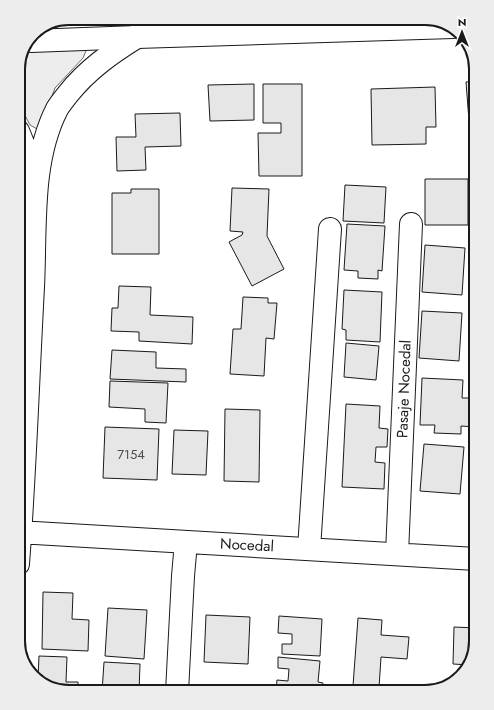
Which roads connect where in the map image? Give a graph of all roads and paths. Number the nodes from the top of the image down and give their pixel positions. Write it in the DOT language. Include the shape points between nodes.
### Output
graph roads {
  1 [pos="145,25"];
  2 [pos="436,26"];
  3 [pos="137,37"];
  4 [pos="35,41"];
  5 [pos="25,148"];
  6 [pos="37,186"];
  7 [pos="411,224"];
  8 [pos="330,229"];
  9 [pos="26,258"];
  10 [pos="25,297"];
  11 [pos="25,532"];
  12 [pos="186,542"];
  13 [pos="309,549"];
  14 [pos="397,554"];
  15 [pos="469,559"];
  16 [pos="177,685"];
  1 -- 3 [label="street"];
  2 -- 3 [label="street"];
  3 -- 4 [label="street"];
  3 -- 6 [label="street" via="112,52 90,70 72,88 58,108 47,133 40,159"];
  5 -- 6 [label="street"];
  6 -- 9 [label="street"];
  7 -- 14 [label="street, Pasaje Nocedal"];
  8 -- 13 [label="street"];
  9 -- 10 [label="street"];
  11 -- 12 [label="street, Nocedal"];
  12 -- 13 [label="street, Nocedal"];
  12 -- 16 [label="street"];
  13 -- 14 [label="street, Nocedal"];
  14 -- 15 [label="street, Nocedal"];
}
